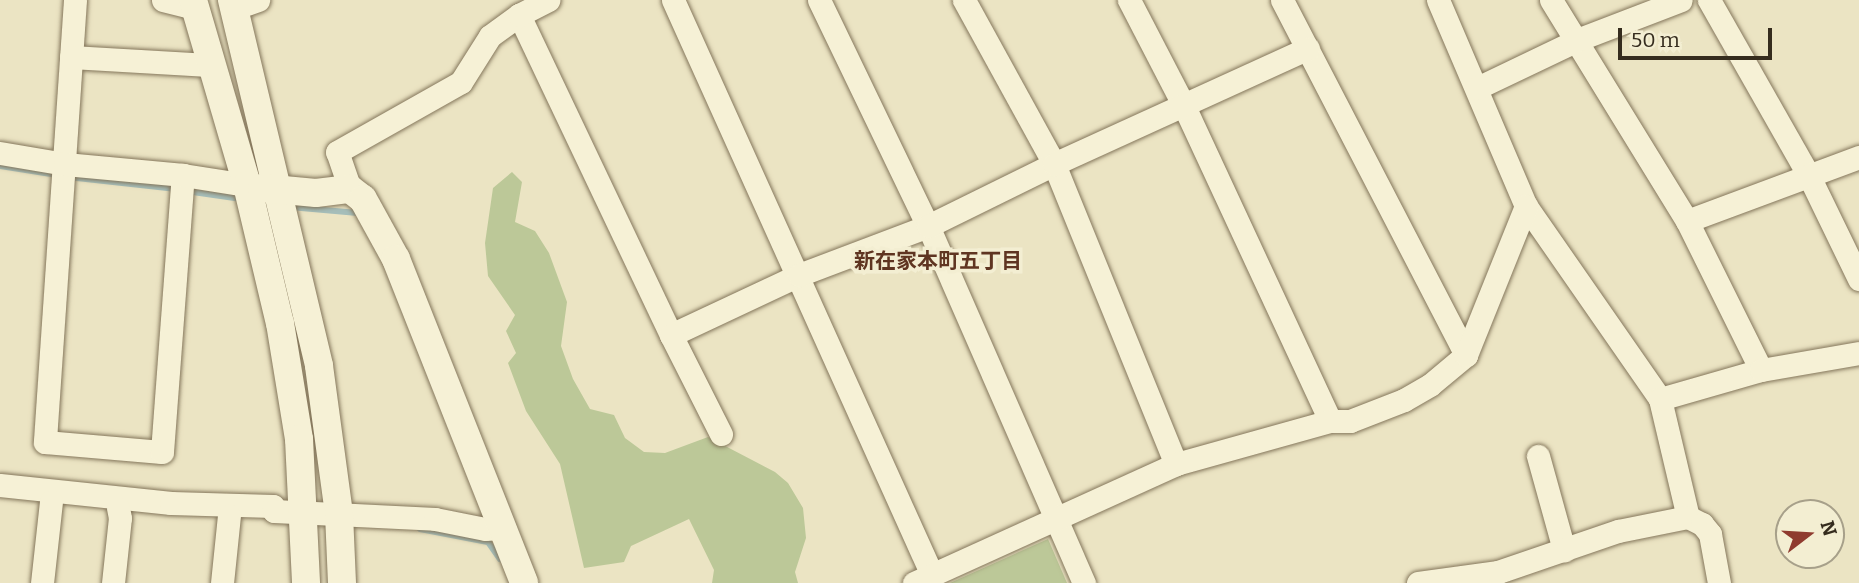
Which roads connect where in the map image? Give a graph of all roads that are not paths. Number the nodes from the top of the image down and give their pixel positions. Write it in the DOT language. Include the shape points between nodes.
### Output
graph roads {
  1 [pos="75,0"];
  2 [pos="163,0"];
  3 [pos="232,0"];
  4 [pos="245,0"];
  5 [pos="258,0"];
  6 [pos="548,0"];
  7 [pos="673,0"];
  8 [pos="819,0"];
  9 [pos="964,0"];
  10 [pos="1129,0"];
  11 [pos="1282,0"];
  12 [pos="1438,0"];
  13 [pos="1551,0"];
  14 [pos="1681,0"];
  15 [pos="1709,0"];
  16 [pos="193,4"];
  17 [pos="519,15"];
  18 [pos="1577,40"];
  19 [pos="1308,48"];
  20 [pos="71,57"];
  21 [pos="209,65"];
  22 [pos="1477,88"];
  23 [pos="1184,106"];
  24 [pos="0,153"];
  25 [pos="1859,157"];
  26 [pos="1054,164"];
  27 [pos="64,172"];
  28 [pos="1808,174"];
  29 [pos="183,175"];
  30 [pos="247,186"];
  31 [pos="351,189"];
  32 [pos="280,191"];
  33 [pos="1526,206"];
  34 [pos="1686,221"];
  35 [pos="928,226"];
  36 [pos="799,275"];
  37 [pos="1859,279"];
  38 [pos="671,335"];
  39 [pos="1859,353"];
  40 [pos="1466,355"];
  41 [pos="1761,370"];
  42 [pos="1660,399"];
  43 [pos="1330,421"];
  44 [pos="721,434"];
  45 [pos="1538,456"];
  46 [pos="1176,464"];
  47 [pos="0,485"];
  48 [pos="0,496"];
  49 [pos="51,501"];
  50 [pos="118,508"];
  51 [pos="274,511"];
  52 [pos="303,512"];
  53 [pos="339,514"];
  54 [pos="229,515"];
  55 [pos="1688,517"];
  56 [pos="1057,519"];
  57 [pos="503,528"];
  58 [pos="1564,550"];
  59 [pos="923,579"];
  60 [pos="42,583"];
  61 [pos="113,583"];
  62 [pos="222,583"];
  63 [pos="306,583"];
  64 [pos="342,583"];
  65 [pos="524,583"];
  66 [pos="1084,583"];
  67 [pos="1418,583"];
  68 [pos="1719,583"];
  1 -- 20 [label="street"];
  2 -- 16 [label="street"];
  3 -- 32 [label="street"];
  4 -- 5 [label="street" via="247,4"];
  6 -- 17 [label="street"];
  7 -- 36 [label="street"];
  8 -- 35 [label="street"];
  9 -- 26 [label="street"];
  10 -- 23 [label="street"];
  11 -- 19 [label="street"];
  12 -- 22 [label="street"];
  13 -- 18 [label="street"];
  14 -- 18 [label="street"];
  15 -- 28 [label="street"];
  16 -- 21 [label="street"];
  17 -- 31 [label="street" via="490,36 461,82 337,152"];
  17 -- 38 [label="street"];
  18 -- 22 [label="street"];
  18 -- 34 [label="street"];
  19 -- 23 [label="street"];
  19 -- 40 [label="street"];
  20 -- 21 [label="street"];
  20 -- 27 [label="street"];
  21 -- 30 [label="street"];
  22 -- 33 [label="street"];
  23 -- 26 [label="street"];
  23 -- 43 [label="street"];
  24 -- 27 [label="street"];
  25 -- 28 [label="street"];
  26 -- 35 [label="street"];
  26 -- 46 [label="street"];
  27 -- 29 [label="street"];
  27 -- 29 [label="street" via="44,442 162,452"];
  28 -- 34 [label="street"];
  28 -- 37 [label="street"];
  29 -- 30 [label="street"];
  30 -- 32 [label="street"];
  30 -- 52 [label="street" via="280,323 299,439"];
  31 -- 32 [label="street"];
  31 -- 57 [label="street" via="363,199 396,259"];
  32 -- 53 [label="street" via="319,366"];
  33 -- 40 [label="street"];
  33 -- 42 [label="street"];
  34 -- 41 [label="street"];
  35 -- 36 [label="street"];
  35 -- 56 [label="street"];
  36 -- 38 [label="street"];
  36 -- 59 [label="street"];
  38 -- 44 [label="street"];
  39 -- 41 [label="street"];
  40 -- 43 [label="street" via="1404,400 1350,421"];
  41 -- 42 [label="street"];
  42 -- 55 [label="street"];
  43 -- 46 [label="street"];
  45 -- 58 [label="street"];
  46 -- 56 [label="street"];
  47 -- 51 [label="street" via="171,503 273,506"];
  48 -- 49 [label="street"];
  49 -- 50 [label="street"];
  49 -- 60 [label="street"];
  50 -- 54 [label="street"];
  50 -- 61 [label="street"];
  51 -- 52 [label="street"];
  51 -- 54 [label="street" via="274,517"];
  52 -- 53 [label="street"];
  52 -- 63 [label="street"];
  53 -- 57 [label="street"];
  53 -- 64 [label="street"];
  54 -- 62 [label="street"];
  55 -- 58 [label="street" via="1618,531"];
  55 -- 68 [label="street" via="1710,534"];
  56 -- 59 [label="street"];
  56 -- 66 [label="street"];
  57 -- 65 [label="street"];
  58 -- 67 [label="street" via="1498,572"];
}
